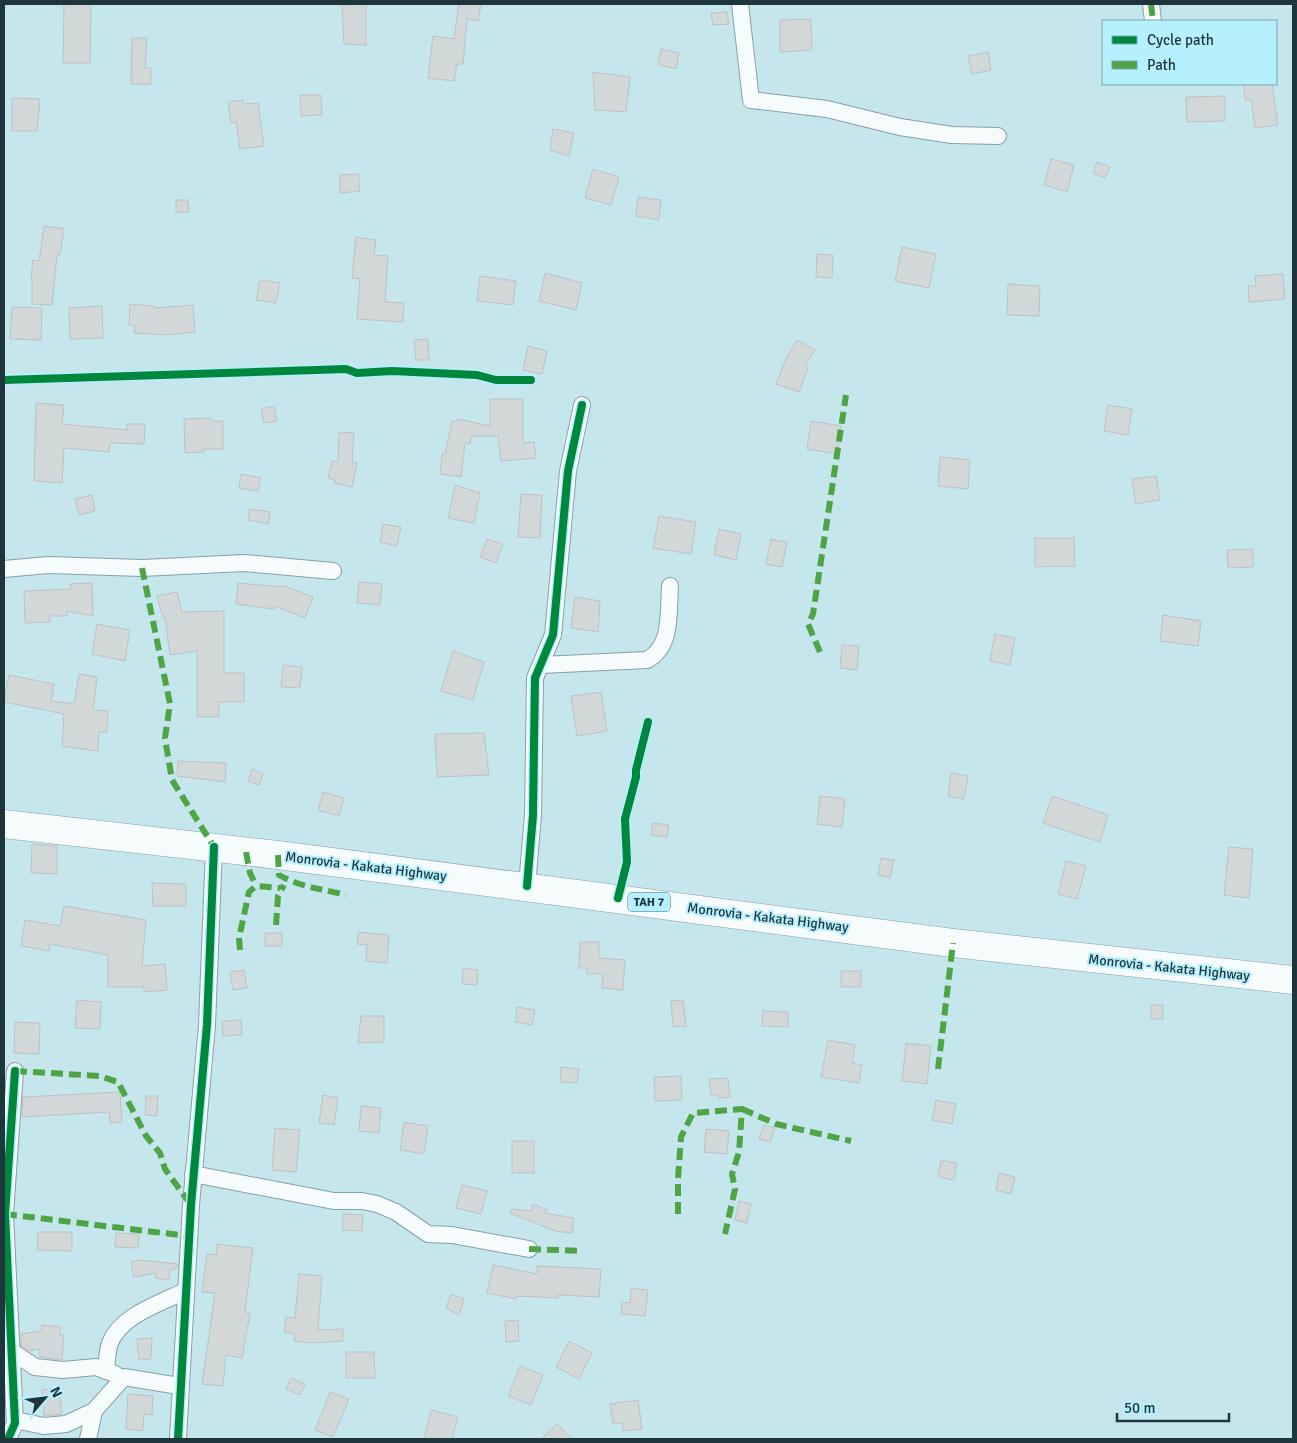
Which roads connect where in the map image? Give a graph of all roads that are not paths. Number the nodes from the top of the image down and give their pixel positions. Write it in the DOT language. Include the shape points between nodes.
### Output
graph roads {
  1 [pos="740,4"];
  2 [pos="1151,4"];
  3 [pos="1153,20"];
  4 [pos="998,136"];
  5 [pos="582,405"];
  6 [pos="4,569"];
  7 [pos="333,571"];
  8 [pos="670,586"];
  9 [pos="541,666"];
  10 [pos="4,824"];
  11 [pos="214,847"];
  12 [pos="527,886"];
  13 [pos="1293,980"];
  14 [pos="15,1072"];
  15 [pos="194,1174"];
  16 [pos="529,1249"];
  17 [pos="185,1291"];
  18 [pos="11,1351"];
  19 [pos="106,1371"];
  20 [pos="124,1377"];
  21 [pos="179,1386"];
  22 [pos="94,1411"];
  23 [pos="14,1420"];
  24 [pos="8,1439"];
  25 [pos="88,1439"];
  26 [pos="178,1439"];
  1 -- 4 [label="street" via="751,100 827,109 900,127 952,135"];
  2 -- 3 [label="street"];
  5 -- 9 [label="street" via="568,471 553,635"];
  6 -- 7 [label="street" via="48,565 142,568 244,563"];
  8 -- 9 [label="street" via="665,641 656,655 647,660"];
  9 -- 12 [label="street" via="535,678 533,815"];
  10 -- 11 [label="highway, Monrovia - Kakata Highway / TAH 7"];
  11 -- 12 [label="highway, Monrovia - Kakata Highway / TAH 7"];
  11 -- 15 [label="street" via="207,1025"];
  12 -- 13 [label="highway, Monrovia - Kakata Highway / TAH 7" via="952,943"];
  14 -- 18 [label="street" via="5,1214"];
  15 -- 16 [label="street" via="334,1201 377,1204 396,1212 428,1234 452,1235"];
  15 -- 17 [label="street"];
  17 -- 19 [label="street" via="120,1326 109,1344"];
  17 -- 21 [label="street"];
  18 -- 19 [label="street" via="36,1367 64,1370 96,1366"];
  18 -- 23 [label="street"];
  19 -- 20 [label="street"];
  20 -- 21 [label="street"];
  20 -- 22 [label="street"];
  21 -- 26 [label="street"];
  22 -- 23 [label="street" via="66,1424 44,1426"];
  22 -- 25 [label="street"];
  23 -- 24 [label="street"];
}
